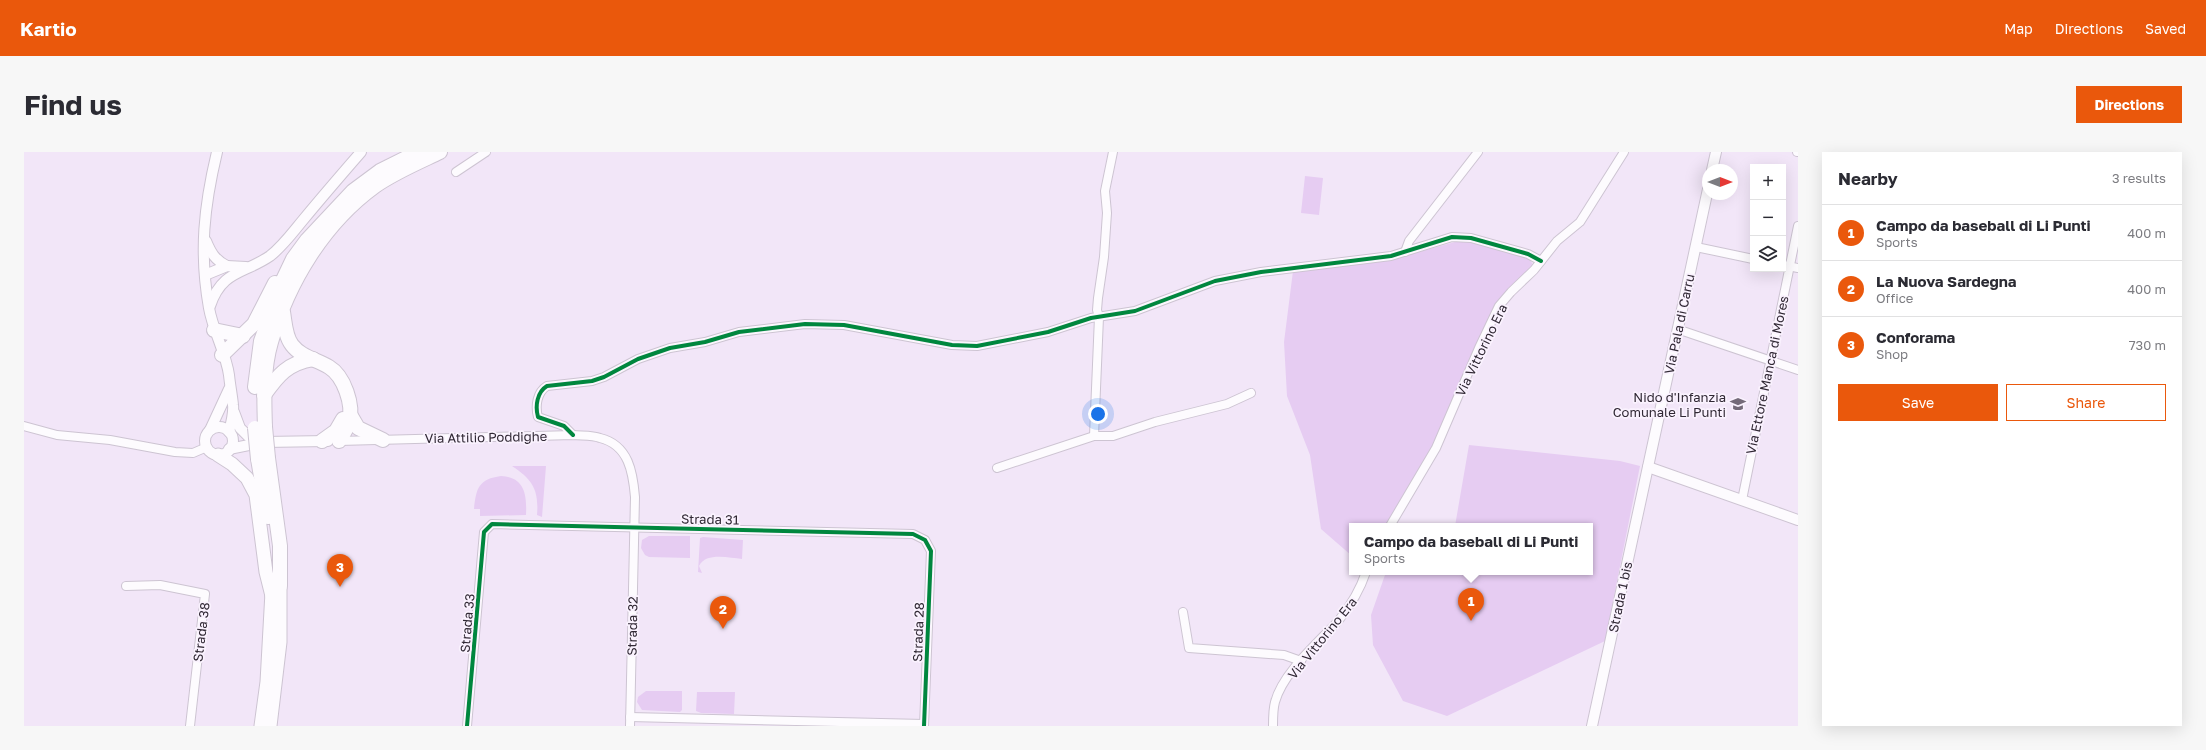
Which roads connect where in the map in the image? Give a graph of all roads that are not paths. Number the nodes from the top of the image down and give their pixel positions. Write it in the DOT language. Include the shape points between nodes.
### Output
graph roads {
  1 [pos="217,152"];
  2 [pos="361,152"];
  3 [pos="418,152"];
  4 [pos="440,152"];
  5 [pos="486,152"];
  6 [pos="1113,152"];
  7 [pos="1478,152"];
  8 [pos="1624,152"];
  9 [pos="1716,152"];
  10 [pos="1713,164"];
  11 [pos="456,172"];
  12 [pos="1706,200"];
  13 [pos="1798,226"];
  14 [pos="203,233"];
  15 [pos="1696,247"];
  16 [pos="1405,252"];
  17 [pos="1750,258"];
  18 [pos="293,259"];
  19 [pos="1541,262"];
  20 [pos="1790,266"];
  21 [pos="230,270"];
  22 [pos="205,275"];
  23 [pos="209,308"];
  24 [pos="283,308"];
  25 [pos="1099,317"];
  26 [pos="1677,329"];
  27 [pos="214,330"];
  28 [pos="243,336"];
  29 [pos="222,355"];
  30 [pos="313,359"];
  31 [pos="1771,360"];
  32 [pos="1798,370"];
  33 [pos="229,389"];
  34 [pos="1251,393"];
  35 [pos="264,397"];
  36 [pos="348,401"];
  37 [pos="233,406"];
  38 [pos="350,416"];
  39 [pos="24,426"];
  40 [pos="210,430"];
  41 [pos="256,431"];
  42 [pos="230,433"];
  43 [pos="573,435"];
  44 [pos="1094,436"];
  45 [pos="383,440"];
  46 [pos="339,441"];
  47 [pos="264,442"];
  48 [pos="322,442"];
  49 [pos="206,447"];
  50 [pos="224,452"];
  51 [pos="1648,467"];
  52 [pos="997,468"];
  53 [pos="1742,500"];
  54 [pos="1798,520"];
  55 [pos="1392,523"];
  56 [pos="492,524"];
  57 [pos="634,527"];
  58 [pos="925,540"];
  59 [pos="1365,575"];
  60 [pos="126,586"];
  61 [pos="275,590"];
  62 [pos="1183,612"];
  63 [pos="1301,661"];
  64 [pos="630,717"];
  65 [pos="924,725"];
  66 [pos="190,726"];
  67 [pos="261,726"];
  68 [pos="270,726"];
  69 [pos="467,726"];
  70 [pos="630,726"];
  71 [pos="1274,726"];
  72 [pos="1592,726"];
  1 -- 14 [label="street" via="206,195"];
  2 -- 21 [label="street" via="282,245 258,264"];
  3 -- 18 [label="highway" via="380,171 353,191 307,240"];
  4 -- 24 [label="highway" via="376,185 348,207 296,278"];
  5 -- 11 [label="street"];
  6 -- 25 [label="street" via="1105,191 1107,213 1097,310"];
  7 -- 16 [label="street" via="1409,241"];
  8 -- 19 [label="street, Via Vittorino Era" via="1580,222 1557,240"];
  9 -- 10 [label="street"];
  12 -- 15 [label="street, Via Pala di Carru"];
  13 -- 20 [label="street, Via Ettore Manca di Mores"];
  14 -- 21 [label="street" via="211,253"];
  14 -- 22 [label="street"];
  15 -- 17 [label="street"];
  15 -- 26 [label="street, Via Pala di Carru"];
  16 -- 19 [label="street" via="1460,236 1528,254"];
  16 -- 25 [label="street" via="1244,275 1201,286 1135,311"];
  18 -- 28 [label="highway" via="279,275 254,324"];
  18 -- 41 [label="highway" via="260,341 255,387"];
  19 -- 55 [label="street, Via Vittorino Era" via="1499,306 1436,448"];
  20 -- 31 [label="street, Via Ettore Manca di Mores"];
  21 -- 22 [label="street" via="218,278"];
  21 -- 23 [label="street" via="219,285"];
  22 -- 23 [label="street"];
  23 -- 27 [label="street"];
  24 -- 30 [label="highway" via="291,344 300,353"];
  24 -- 35 [label="highway" via="270,343"];
  25 -- 43 [label="street" via="1032,336 976,346 952,345 844,325 821,324 746,331 670,348 638,359 592,381 547,386 542,389 539,395 538,417 564,426"];
  25 -- 44 [label="street"];
  26 -- 31 [label="street"];
  26 -- 51 [label="street, Via Pala di Carru"];
  27 -- 28 [label="highway"];
  27 -- 29 [label="street"];
  28 -- 29 [label="highway"];
  29 -- 33 [label="street" via="229,375"];
  30 -- 35 [label="highway" via="300,361 288,367 278,375"];
  30 -- 36 [label="highway" via="330,367 342,379"];
  31 -- 32 [label="street"];
  31 -- 53 [label="street, Via Ettore Manca di Mores"];
  33 -- 37 [label="street"];
  33 -- 40 [label="street"];
  34 -- 44 [label="street" via="1227,404 1155,422 1113,436"];
  35 -- 41 [label="highway"];
  36 -- 38 [label="highway"];
  36 -- 48 [label="highway" via="345,416 336,431"];
  37 -- 41 [label="street" via="236,420"];
  37 -- 42 [label="street"];
  38 -- 45 [label="highway" via="358,428"];
  38 -- 46 [label="highway"];
  39 -- 49 [label="street" via="57,435 110,440 175,452 193,452"];
  40 -- 42 [label="street" via="222,427"];
  40 -- 49 [label="street" via="205,437"];
  41 -- 42 [label="street"];
  41 -- 47 [label="street"];
  41 -- 61 [label="highway, bridge" via="279,539"];
  42 -- 50 [label="street" via="232,442"];
  43 -- 45 [label="street, Via Attilio Poddighe"];
  43 -- 57 [label="street, Via Attilio Poddighe" via="601,438 618,447 627,458 634,477"];
  44 -- 52 [label="street"];
  45 -- 46 [label="street, Via Attilio Poddighe"];
  46 -- 48 [label="street"];
  47 -- 48 [label="street"];
  47 -- 50 [label="street"];
  49 -- 50 [label="street" via="211,452"];
  50 -- 61 [label="main road" via="247,478 256,495 266,572"];
  51 -- 53 [label="street"];
  51 -- 72 [label="street, Strada 1 bis"];
  53 -- 54 [label="street"];
  56 -- 57 [label="street, Strada 31"];
  56 -- 69 [label="street, Strada 33" via="484,532"];
  57 -- 58 [label="street, Strada 31" via="913,534"];
  57 -- 64 [label="street, Strada 32"];
  58 -- 65 [label="street, Strada 28" via="931,551"];
  59 -- 63 [label="street, Via Vittorino Era" via="1350,605"];
  60 -- 66 [label="street, Strada 38" via="160,585 205,594"];
  61 -- 67 [label="main road"];
  61 -- 68 [label="main road" via="280,642"];
  62 -- 63 [label="street" via="1189,648 1284,655"];
  63 -- 71 [label="street, Via Vittorino Era" via="1277,696"];
  64 -- 65 [label="street"];
  64 -- 70 [label="street, Strada 32"];
}
